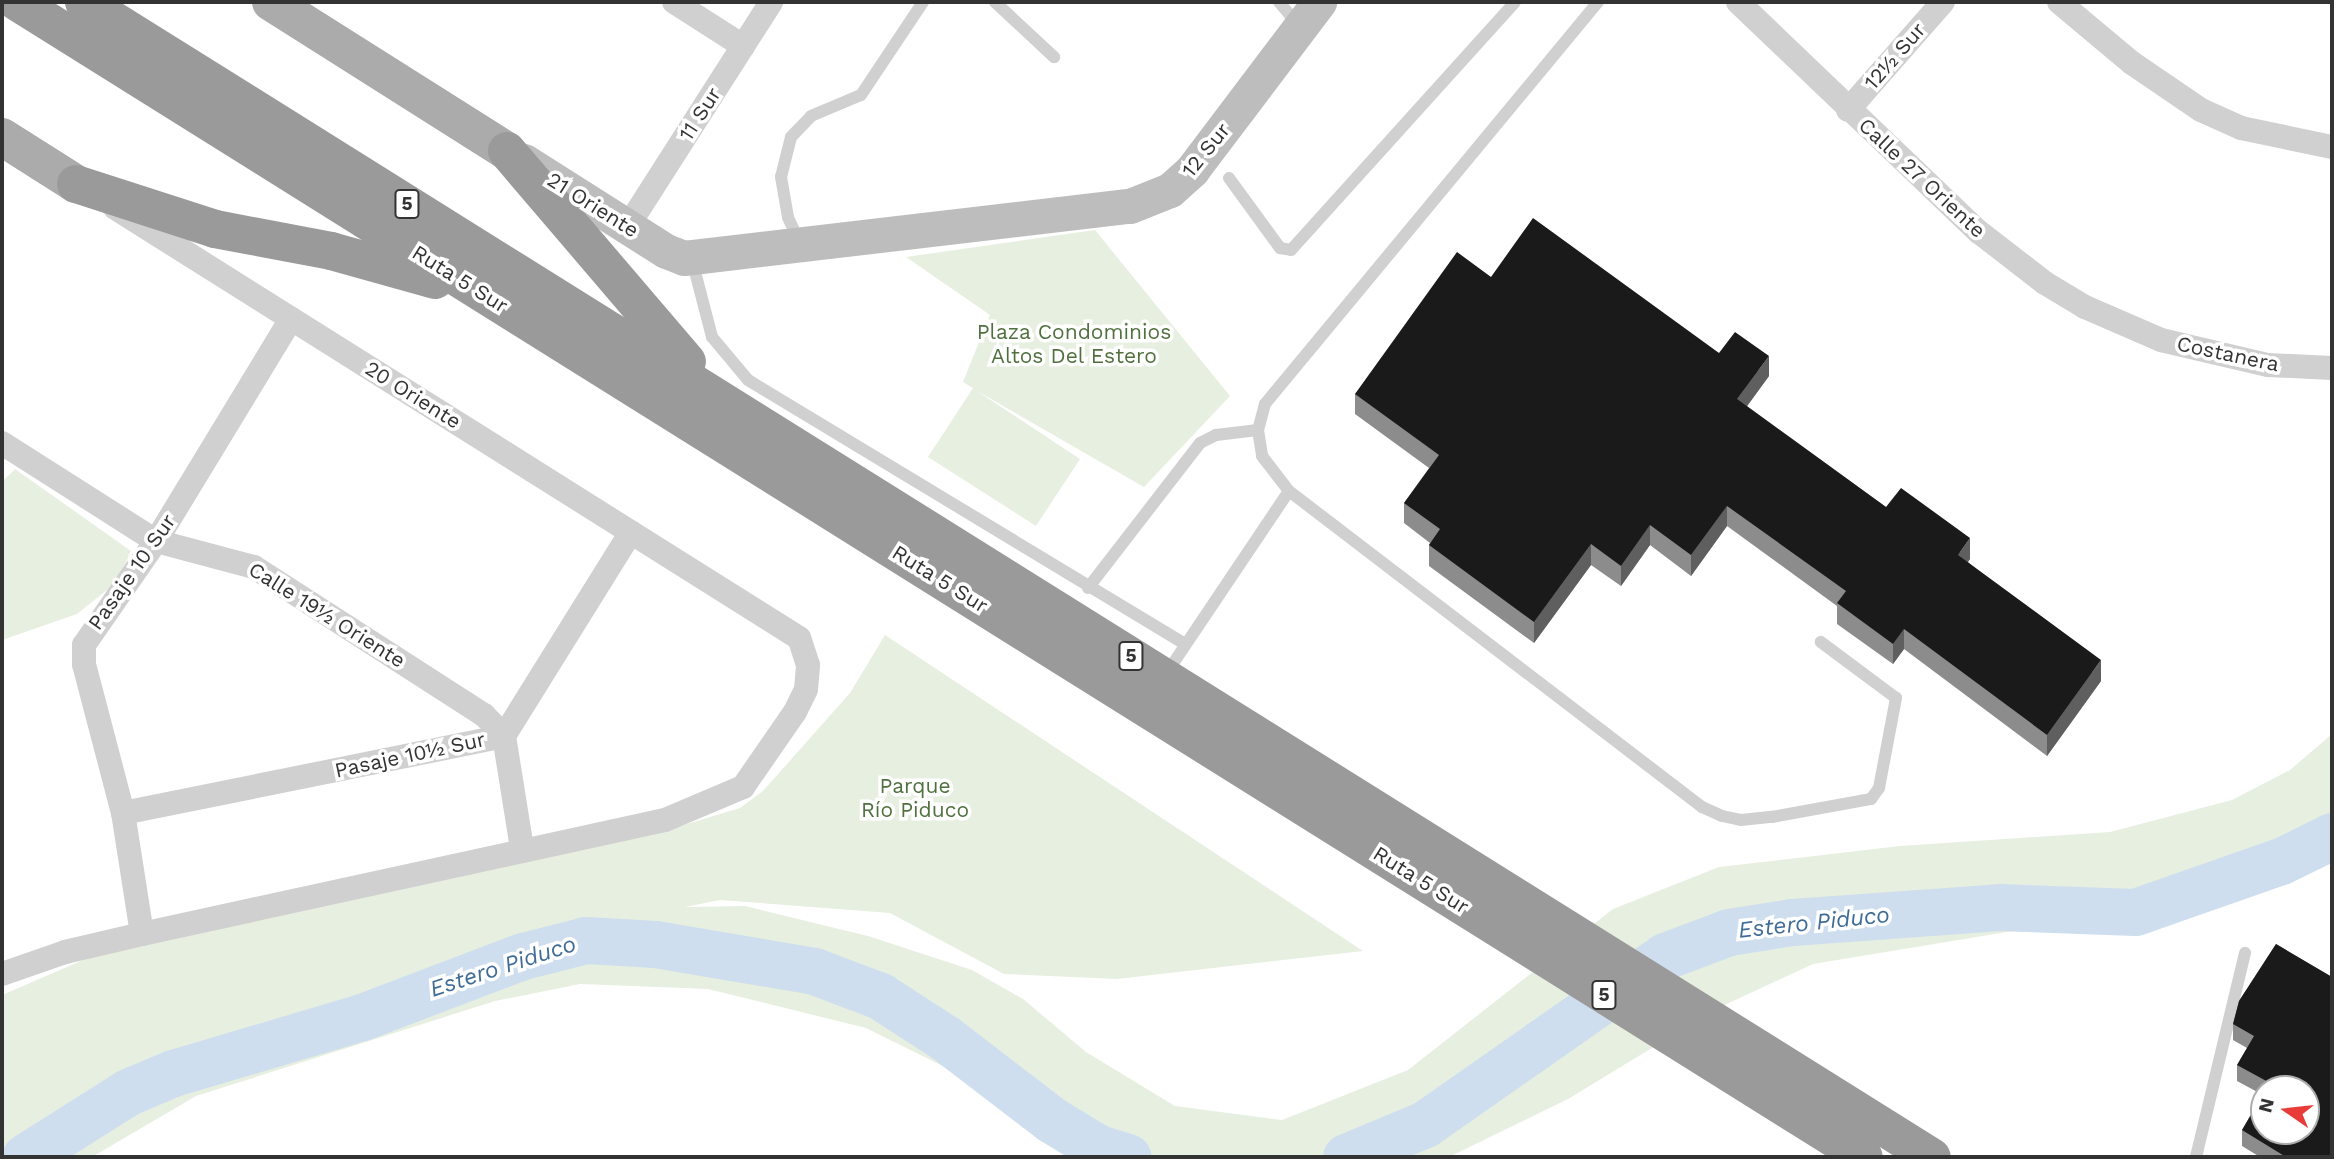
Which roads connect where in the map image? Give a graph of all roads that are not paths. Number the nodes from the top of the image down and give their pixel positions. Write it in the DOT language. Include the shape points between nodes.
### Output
graph roads {
  1 [pos="17,2"];
  2 [pos="84,2"];
  3 [pos="271,2"];
  4 [pos="674,2"];
  5 [pos="771,2"];
  6 [pos="923,2"];
  7 [pos="995,2"];
  8 [pos="1515,2"];
  9 [pos="1598,2"];
  10 [pos="1738,2"];
  11 [pos="1943,2"];
  12 [pos="2060,2"];
  13 [pos="1299,10"];
  14 [pos="743,46"];
  15 [pos="1054,57"];
  16 [pos="1848,110"];
  17 [pos="5,146"];
  18 [pos="2332,147"];
  19 [pos="507,151"];
  20 [pos="1229,178"];
  21 [pos="76,184"];
  22 [pos="958,224"];
  23 [pos="628,226"];
  24 [pos="801,246"];
  25 [pos="691,258"];
  26 [pos="490,298"];
  27 [pos="291,319"];
  28 [pos="2127,327"];
  29 [pos="2332,368"];
  30 [pos="730,406"];
  31 [pos="1258,430"];
  32 [pos="6,453"];
  33 [pos="1289,491"];
  34 [pos="631,532"];
  35 [pos="156,541"];
  36 [pos="1088,588"];
  37 [pos="1822,642"];
  38 [pos="1185,644"];
  39 [pos="1165,677"];
  40 [pos="504,736"];
  41 [pos="123,813"];
  42 [pos="522,849"];
  43 [pos="142,934"];
  44 [pos="2245,953"];
  45 [pos="2,974"];
  46 [pos="1727,1051"];
  47 [pos="1850,1151"];
  48 [pos="1932,1157"];
  49 [pos="2196,1157"];
  1 -- 26 [label="highway, Ruta 5 Sur / 5"];
  2 -- 30 [label="highway, Ruta 5 Sur / 5"];
  3 -- 19 [label="main road, 21 Oriente"];
  4 -- 14 [label="street"];
  5 -- 14 [label="street, 11 Sur"];
  6 -- 24 [label="lane" via="860,95 842,107 811,116 791,137 781,177 788,217"];
  7 -- 15 [label="lane"];
  8 -- 20 [label="lane" via="1290,250 1280,248"];
  9 -- 31 [label="lane" via="1265,404"];
  10 -- 16 [label="street, Calle 27 Oriente"];
  11 -- 16 [label="street, 12½ Sur"];
  12 -- 18 [label="street" via="2132,63 2201,110 2241,128"];
  13 -- 22 [label="street, 12 Sur" via="1192,170 1170,190 1130,206"];
  14 -- 23 [label="street, 11 Sur"];
  16 -- 28 [label="street, Calle 27 Oriente" via="2011,258 2085,307"];
  17 -- 21 [label="main road, 20 Oriente"];
  19 -- 23 [label="street, 21 Oriente"];
  19 -- 30 [label="highway" via="656,331"];
  21 -- 26 [label="highway" via="176,219 368,260"];
  21 -- 27 [label="street, 20 Oriente"];
  22 -- 24 [label="street, 21 Oriente"];
  23 -- 25 [label="street, 21 Oriente" via="666,251"];
  24 -- 25 [label="street, 21 Oriente"];
  25 -- 36 [label="lane" via="712,337 748,380"];
  26 -- 46 [label="highway, Ruta 5 Sur / 5" via="1493,925"];
  27 -- 34 [label="street, 20 Oriente"];
  27 -- 35 [label="street, Pasaje 10 Sur"];
  28 -- 29 [label="street, Costanera" via="2233,359"];
  30 -- 39 [label="highway, Ruta 5 Sur / 5"];
  31 -- 33 [label="lane" via="1262,456"];
  31 -- 36 [label="lane" via="1216,435 1200,443"];
  32 -- 35 [label="street, Calle 19½ Oriente"];
  33 -- 37 [label="lane" via="1702,807 1722,816 1741,820 1772,817 1871,799 1879,788 1896,698"];
  33 -- 38 [label="lane"];
  34 -- 40 [label="street, Pasaje 10½ Sur"];
  34 -- 42 [label="street, 20 Oriente" via="799,638 808,665 806,689 795,712 733,795 665,821"];
  35 -- 40 [label="street, Calle 19½ Oriente" via="254,567 484,715"];
  35 -- 41 [label="street, Pasaje 10 Sur" via="88,635 82,654"];
  36 -- 38 [label="lane"];
  38 -- 39 [label="lane"];
  39 -- 46 [label="highway, Ruta 5 Sur / 5" via="1531,906"];
  40 -- 41 [label="street, Pasaje 10½ Sur"];
  40 -- 42 [label="street"];
  41 -- 43 [label="street, Pasaje 10 Sur"];
  42 -- 43 [label="street"];
  43 -- 45 [label="street" via="65,952"];
  44 -- 49 [label="lane"];
  46 -- 47 [label="highway, Ruta 5 Sur / 5"];
  46 -- 48 [label="highway, Ruta 5 Sur / 5"];
}
